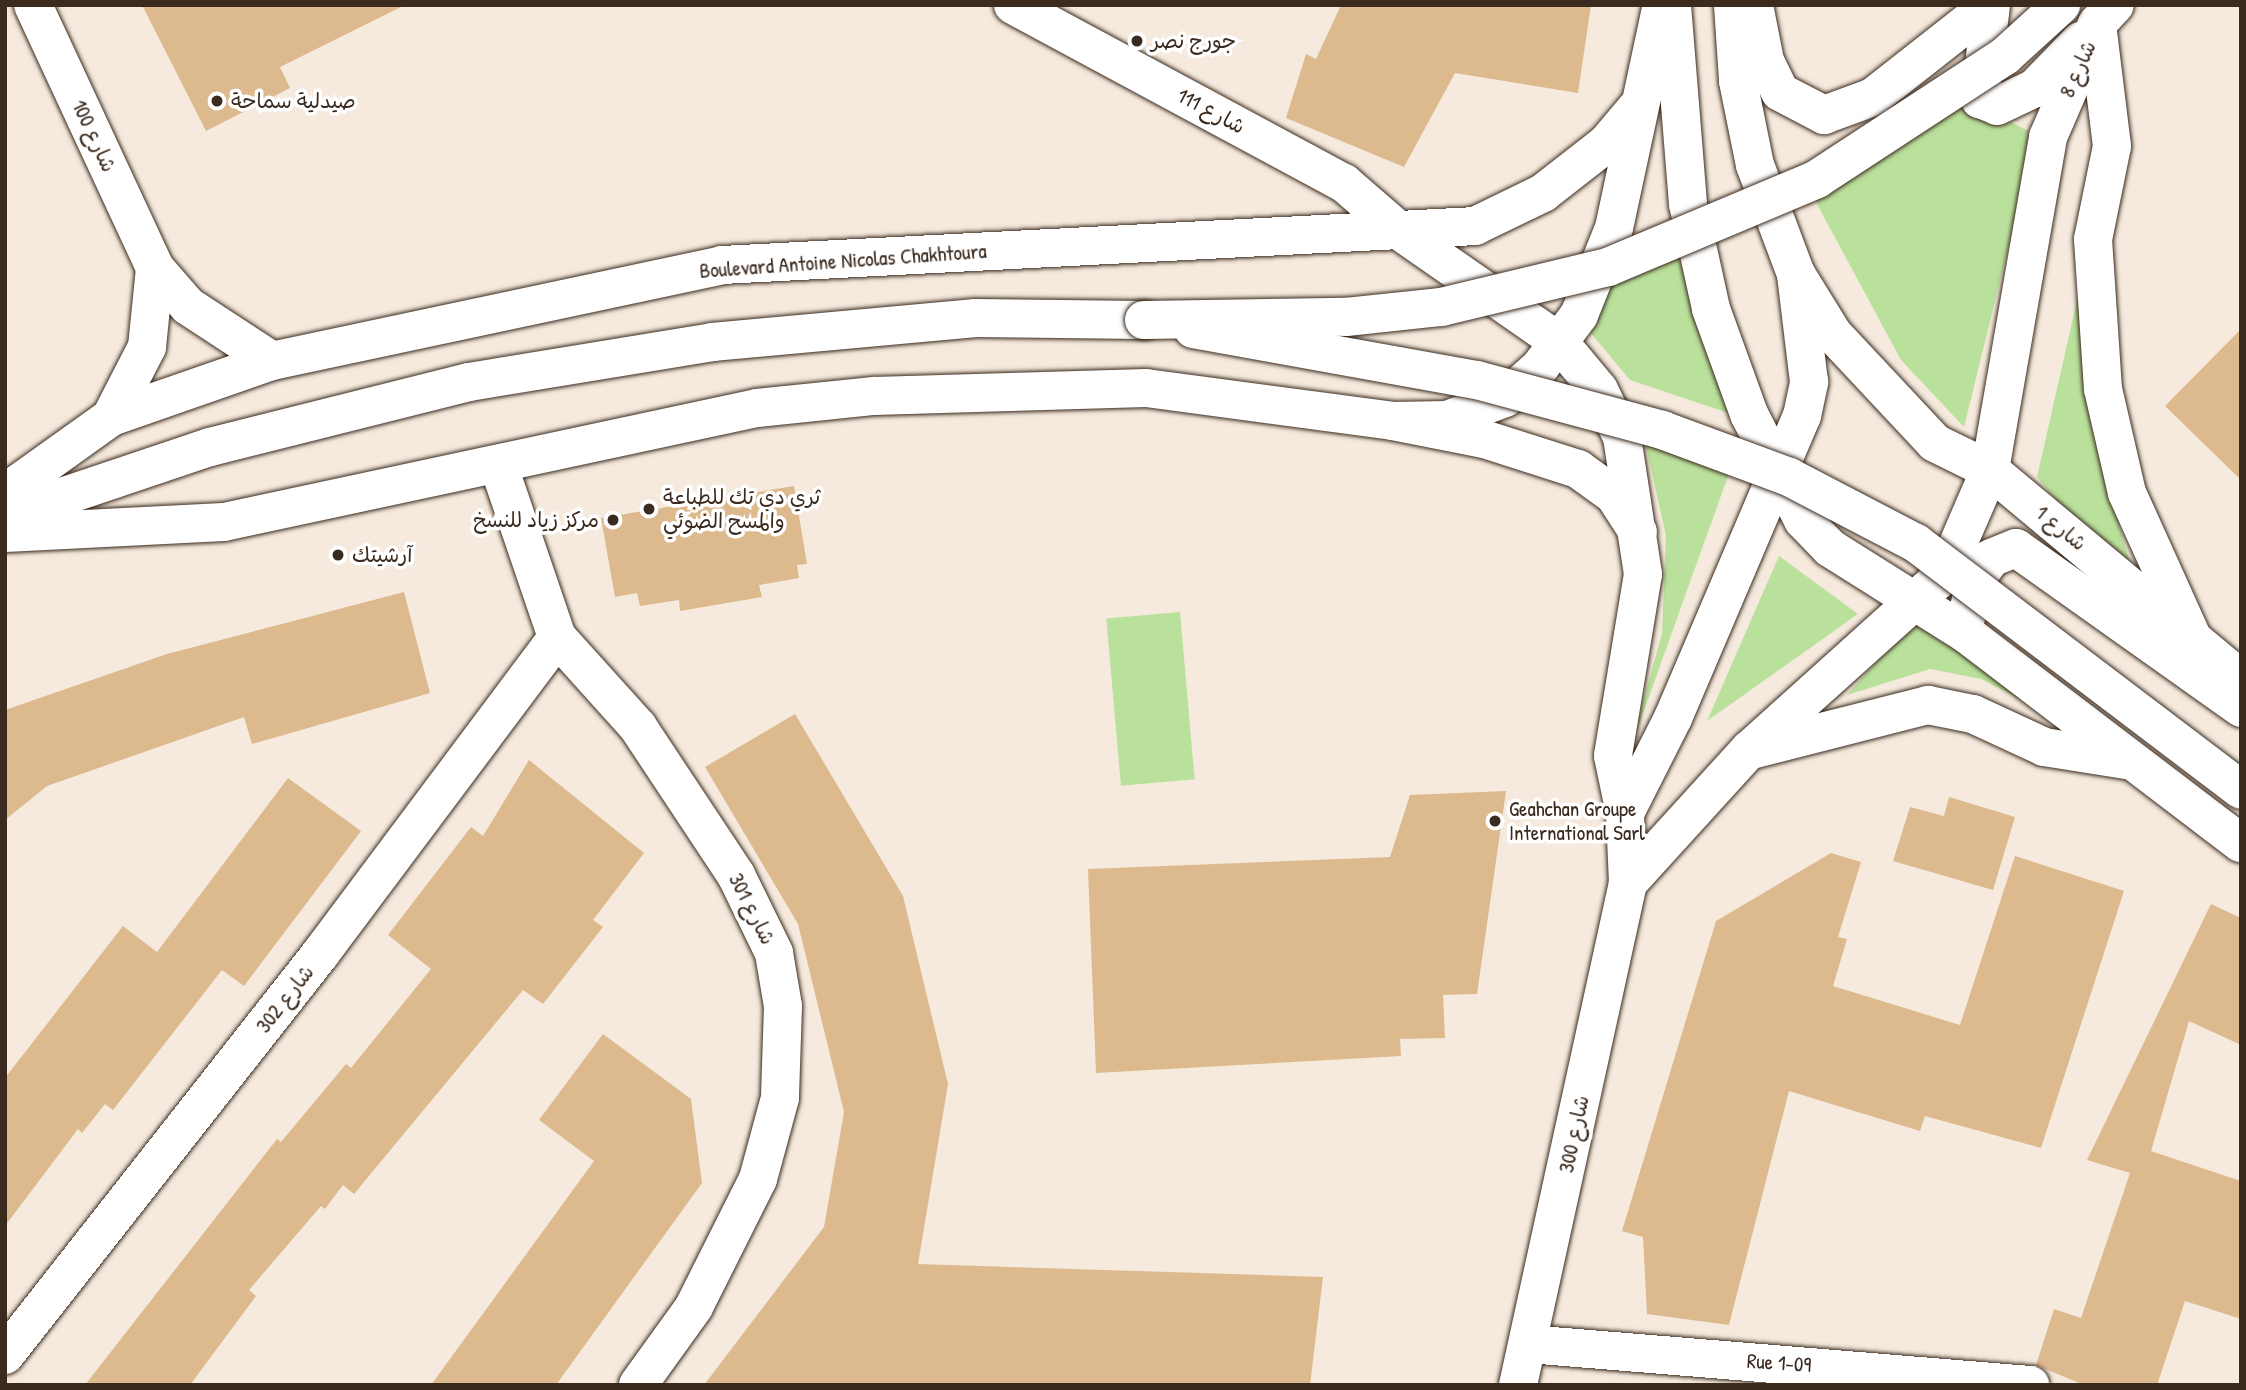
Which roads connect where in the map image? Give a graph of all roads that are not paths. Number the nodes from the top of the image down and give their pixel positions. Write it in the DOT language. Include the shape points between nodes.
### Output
graph roads {
  1 [pos="33,5"];
  2 [pos="1013,5"];
  3 [pos="1662,5"];
  4 [pos="1672,5"];
  5 [pos="1733,5"];
  6 [pos="1754,5"];
  7 [pos="1991,5"];
  8 [pos="2061,5"];
  9 [pos="2109,12"];
  10 [pos="1639,105"];
  11 [pos="1398,230"];
  12 [pos="155,268"];
  13 [pos="1796,274"];
  14 [pos="1144,320"];
  15 [pos="1559,342"];
  16 [pos="272,361"];
  17 [pos="111,417"];
  18 [pos="1393,421"];
  19 [pos="498,464"];
  20 [pos="1990,470"];
  21 [pos="1779,473"];
  22 [pos="5,493"];
  23 [pos="5,516"];
  24 [pos="5,533"];
  25 [pos="1640,538"];
  26 [pos="1915,601"];
  27 [pos="1965,633"];
  28 [pos="2191,635"];
  29 [pos="557,637"];
  30 [pos="2241,679"];
  31 [pos="2241,708"];
  32 [pos="1749,750"];
  33 [pos="2126,760"];
  34 [pos="2241,790"];
  35 [pos="1625,813"];
  36 [pos="2241,843"];
  37 [pos="1628,883"];
  38 [pos="1528,1344"];
  39 [pos="5,1355"];
  40 [pos="638,1385"];
  41 [pos="1518,1385"];
  42 [pos="2029,1385"];
  1 -- 12 [label="main road, شارع 100"];
  2 -- 11 [label="main road, شارع 111" via="1344,183"];
  3 -- 10 [label="main road"];
  4 -- 21 [label="main road" via="1688,204 1709,297 1749,414"];
  5 -- 13 [label="main road" via="1738,81 1755,165"];
  6 -- 7 [label="main road" via="1765,61 1780,92 1824,115 1873,97"];
  7 -- 9 [label="main road" via="1980,99 1997,106 2035,88"];
  8 -- 14 [label="main road, bridge" via="2004,56 1817,179 1608,267 1441,307 1346,317"];
  9 -- 20 [label="main road, شارع 8" via="2048,137"];
  9 -- 28 [label="main road" via="2112,146 2093,239 2103,389 2127,493"];
  10 -- 11 [label="main road, Boulevard Antoine Nicolas Chakhtoura" via="1606,144 1514,211 1475,226"];
  10 -- 15 [label="main road" via="1614,228 1579,315"];
  11 -- 15 [label="main road, شارع 111"];
  11 -- 16 [label="main road, Boulevard Antoine Nicolas Chakhtoura" via="722,265"];
  12 -- 16 [label="main road" via="198,314"];
  12 -- 17 [label="main road" via="147,347"];
  13 -- 20 [label="main road, شارع 1" via="1876,386 1935,443"];
  13 -- 21 [label="main road" via="1809,382"];
  14 -- 23 [label="main road" via="976,318 712,342 468,382 210,447"];
  14 -- 34 [label="main road, bridge" via="1477,380 1662,430 1789,477 1916,543"];
  15 -- 18 [label="main road" via="1506,398 1447,420"];
  15 -- 25 [label="main road, شارع 111" via="1599,390 1622,437"];
  16 -- 17 [label="main road, Boulevard Antoine Nicolas Chakhtoura"];
  17 -- 22 [label="main road, Boulevard Antoine Nicolas Chakhtoura"];
  18 -- 19 [label="main road" via="1146,388 986,389 757,408"];
  18 -- 25 [label="main road" via="1484,439 1578,469 1614,495"];
  19 -- 24 [label="main road" via="224,522"];
  19 -- 29 [label="main road, شارع 301"];
  20 -- 26 [label="main road, شارع 8" via="1951,560"];
  20 -- 28 [label="main road, شارع 1"];
  21 -- 26 [label="main road" via="1803,520 1830,548"];
  21 -- 35 [label="main road" via="1674,718"];
  25 -- 35 [label="main road, شارع 300" via="1642,584 1613,756"];
  26 -- 27 [label="main road"];
  26 -- 32 [label="main road, شارع 8"];
  27 -- 31 [label="main road" via="1977,578 1991,558 2016,548"];
  27 -- 33 [label="main road"];
  28 -- 30 [label="main road, شارع 1"];
  29 -- 39 [label="main road, شارع 302" via="321,953"];
  29 -- 40 [label="main road, شارع 301" via="638,727 736,875 774,953 783,1006 780,1098 758,1179 694,1307"];
  32 -- 33 [label="main road" via="1928,705 1973,714 2044,747"];
  32 -- 37 [label="main road, شارع 8"];
  33 -- 36 [label="main road"];
  35 -- 37 [label="main road, شارع 300"];
  37 -- 38 [label="main road, شارع 300"];
  38 -- 41 [label="main road, شارع 300"];
  38 -- 42 [label="main road, Rue 1-09"];
}
